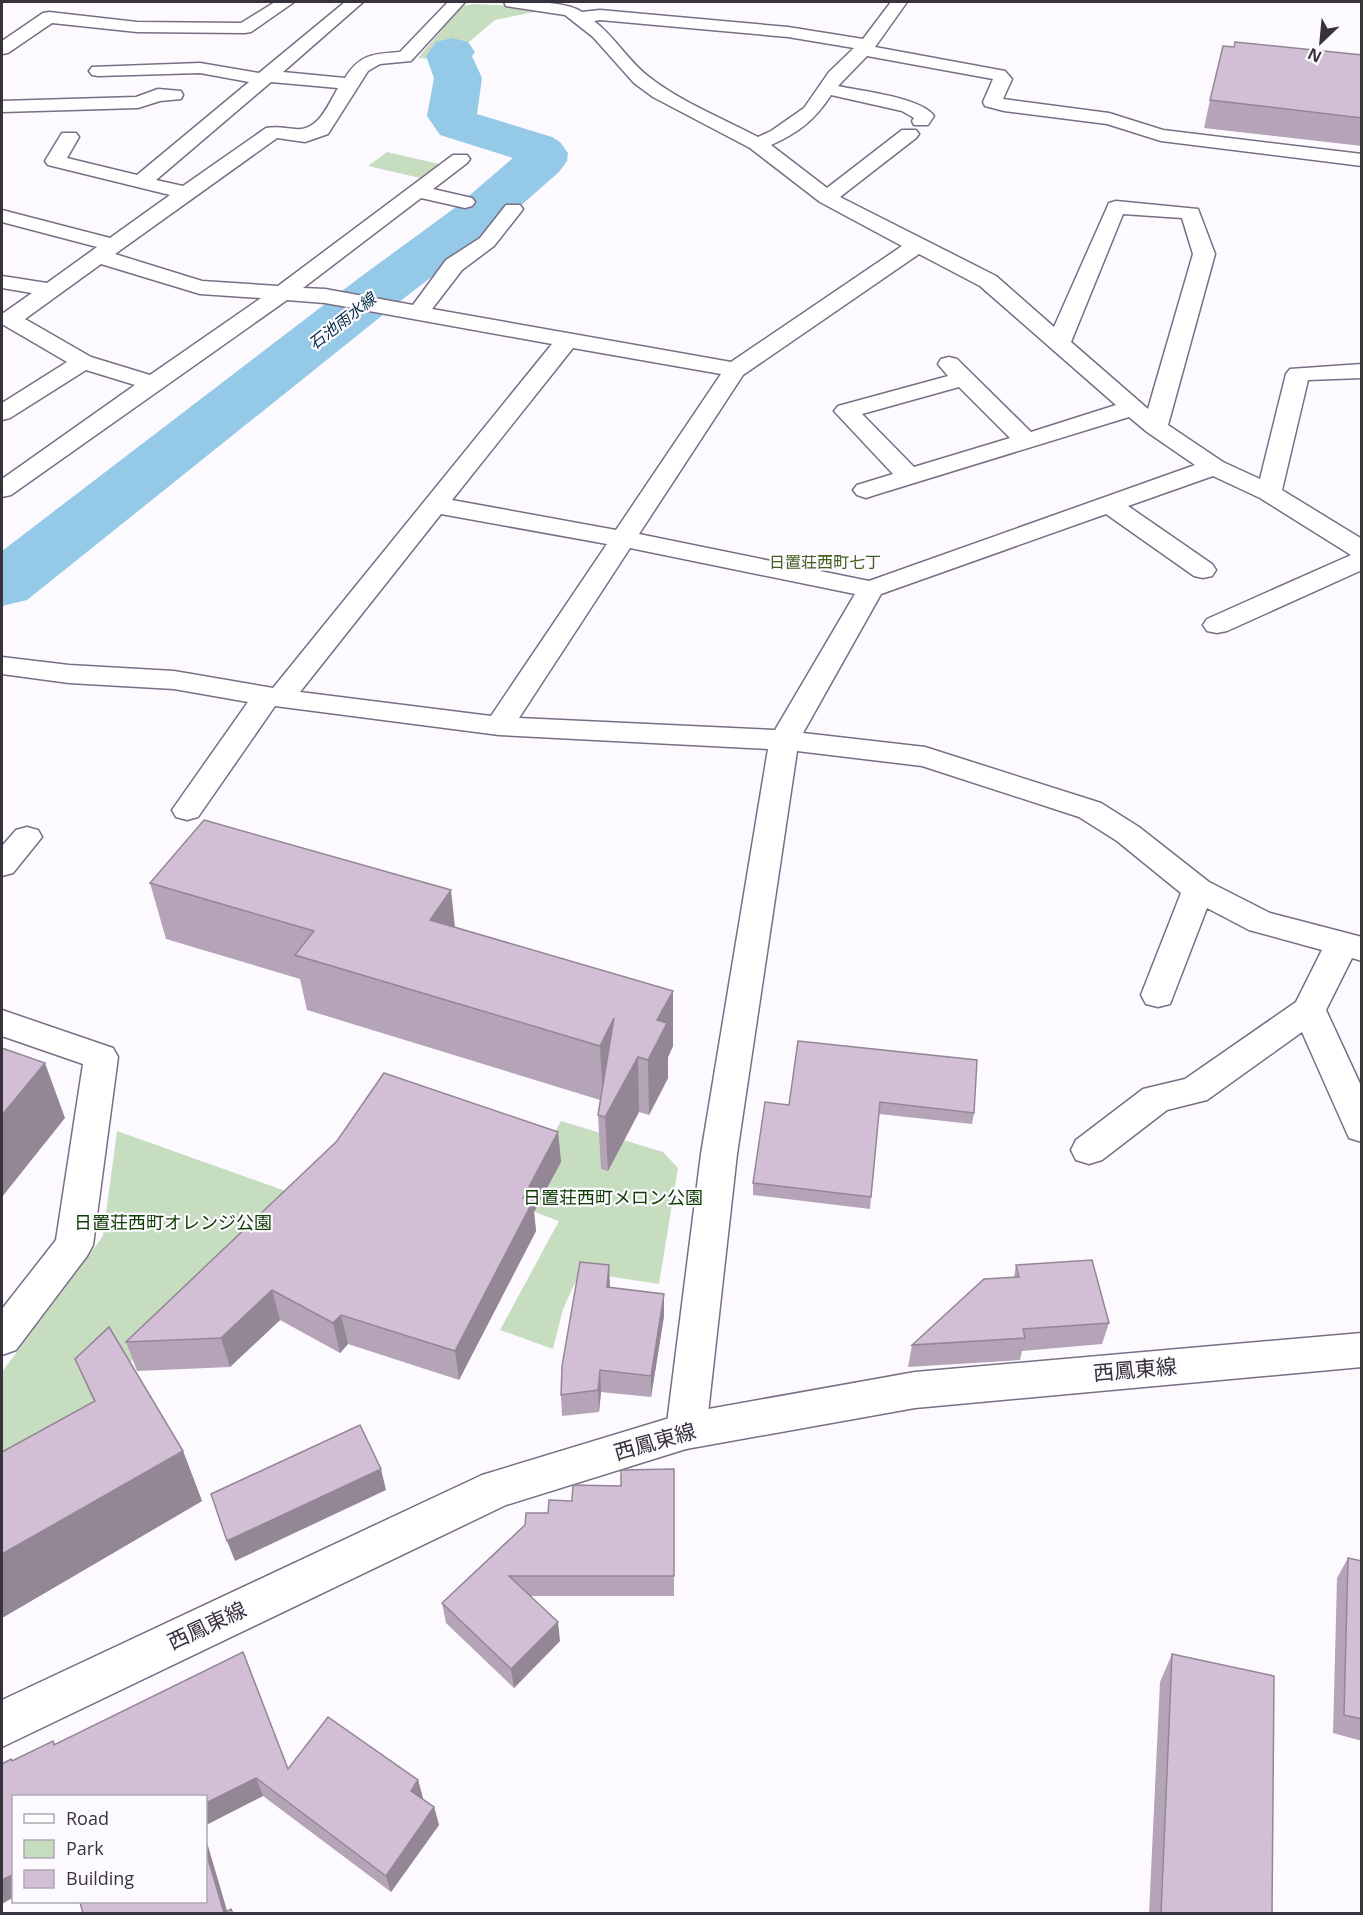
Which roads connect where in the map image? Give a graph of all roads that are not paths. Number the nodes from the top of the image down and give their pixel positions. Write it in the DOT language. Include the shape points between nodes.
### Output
graph roads {
  1 [pos="286,2"];
  2 [pos="353,2"];
  3 [pos="376,2"];
  4 [pos="457,2"];
  5 [pos="512,2"];
  6 [pos="595,2"];
  7 [pos="899,2"];
  8 [pos="574,14"];
  9 [pos="137,27"];
  10 [pos="865,48"];
  11 [pos="2,49"];
  12 [pos="98,71"];
  13 [pos="264,77"];
  14 [pos="350,84"];
  15 [pos="826,89"];
  16 [pos="174,95"];
  17 [pos="85,104"];
  18 [pos="2,107"];
  19 [pos="69,137"];
  20 [pos="757,144"];
  21 [pos="460,159"];
  22 [pos="1362,160"];
  23 [pos="140,183"];
  24 [pos="417,191"];
  25 [pos="186,193"];
  26 [pos="827,198"];
  27 [pos="465,202"];
  28 [pos="513,209"];
  29 [pos="2,216"];
  30 [pos="917,246"];
  31 [pos="106,251"];
  32 [pos="2,282"];
  33 [pos="51,290"];
  34 [pos="281,294"];
  35 [pos="418,313"];
  36 [pos="6,319"];
  37 [pos="568,339"];
  38 [pos="1059,343"];
  39 [pos="83,362"];
  40 [pos="735,370"];
  41 [pos="1362,371"];
  42 [pos="155,384"];
  43 [pos="1133,408"];
  44 [pos="2,413"];
  45 [pos="1155,427"];
  46 [pos="1027,441"];
  47 [pos="1214,466"];
  48 [pos="909,477"];
  49 [pos="2,490"];
  50 [pos="866,490"];
  51 [pos="1269,493"];
  52 [pos="1109,504"];
  53 [pos="436,505"];
  54 [pos="623,539"];
  55 [pos="1362,550"];
  56 [pos="1362,560"];
  57 [pos="1203,570"];
  58 [pos="871,589"];
  59 [pos="1217,625"];
  60 [pos="2,666"];
  61 [pos="274,697"];
  62 [pos="499,726"];
  63 [pos="784,740"];
  64 [pos="187,810"];
  65 [pos="27,837"];
  66 [pos="2,865"];
  67 [pos="1198,890"];
  68 [pos="1351,947"];
  69 [pos="1158,995"];
  70 [pos="1309,1010"];
  71 [pos="2,1023"];
  72 [pos="1362,1128"];
  73 [pos="1089,1150"];
  74 [pos="2,1338"];
  75 [pos="1362,1350"];
  76 [pos="686,1431"];
  77 [pos="2,1724"];
  1 -- 9 [label="street" via="245,28"];
  2 -- 3 [label="street"];
  2 -- 13 [label="street"];
  4 -- 14 [label="street" via="405,57 376,59 361,67"];
  5 -- 8 [label="street"];
  6 -- 8 [label="street"];
  7 -- 10 [label="street"];
  8 -- 10 [label="street" via="788,32"];
  8 -- 20 [label="street" via="599,33 640,79"];
  9 -- 11 [label="street" via="50,17"];
  9 -- 12 [label="street"];
  10 -- 15 [label="street"];
  10 -- 22 [label="street" via="999,75 1003,79 992,102 1004,105 1109,118 1161,135"];
  12 -- 13 [label="street" via="200,68"];
  12 -- 17 [label="street"];
  13 -- 14 [label="street"];
  13 -- 23 [label="street"];
  14 -- 25 [label="street" via="321,130 305,136 273,132"];
  15 -- 20 [label="street" via="811,112"];
  15 -- 26 [label="street" via="908,107 925,116"];
  16 -- 17 [label="street" via="158,94 138,102"];
  17 -- 18 [label="street"];
  19 -- 23 [label="street" via="55,161"];
  20 -- 26 [label="street"];
  21 -- 24 [label="street"];
  23 -- 25 [label="street"];
  24 -- 27 [label="street"];
  24 -- 34 [label="street"];
  25 -- 31 [label="street"];
  26 -- 30 [label="street"];
  28 -- 35 [label="street" via="487,242 454,265"];
  29 -- 31 [label="street"];
  30 -- 38 [label="street" via="988,281"];
  30 -- 40 [label="street"];
  31 -- 33 [label="street"];
  31 -- 34 [label="street" via="200,286"];
  32 -- 33 [label="street"];
  33 -- 36 [label="street"];
  34 -- 35 [label="street" via="325,296"];
  34 -- 42 [label="street"];
  35 -- 37 [label="street"];
  36 -- 39 [label="street"];
  37 -- 40 [label="street"];
  37 -- 53 [label="street"];
  38 -- 43 [label="street"];
  38 -- 45 [label="street" via="1116,207 1191,213 1204,254"];
  39 -- 42 [label="street"];
  39 -- 44 [label="street"];
  40 -- 54 [label="street"];
  41 -- 51 [label="street" via="1298,374"];
  42 -- 49 [label="street"];
  43 -- 45 [label="street"];
  43 -- 46 [label="street"];
  45 -- 47 [label="street"];
  46 -- 48 [label="street"];
  46 -- 48 [label="street" via="956,371 846,411"];
  47 -- 51 [label="street"];
  47 -- 52 [label="street"];
  48 -- 50 [label="street"];
  51 -- 55 [label="street"];
  52 -- 57 [label="street"];
  52 -- 58 [label="street"];
  53 -- 54 [label="street"];
  53 -- 61 [label="street"];
  54 -- 58 [label="street"];
  54 -- 62 [label="street"];
  56 -- 59 [label="street"];
  58 -- 63 [label="street"];
  60 -- 61 [label="street" via="174,680"];
  61 -- 62 [label="street"];
  61 -- 64 [label="street"];
  62 -- 63 [label="street"];
  63 -- 67 [label="street" via="925,757 1090,810 1128,834"];
  63 -- 76 [label="street" via="719,1154"];
  65 -- 66 [label="street"];
  67 -- 68 [label="street" via="1260,922"];
  67 -- 69 [label="street"];
  68 -- 70 [label="street"];
  70 -- 72 [label="street"];
  70 -- 73 [label="street" via="1195,1090 1156,1099"];
  71 -- 74 [label="street" via="101,1057 74,1245"];
  75 -- 76 [label="street, 西鳳東線" via="915,1390"];
  76 -- 77 [label="street, 西鳳東線" via="497,1489"];
}
